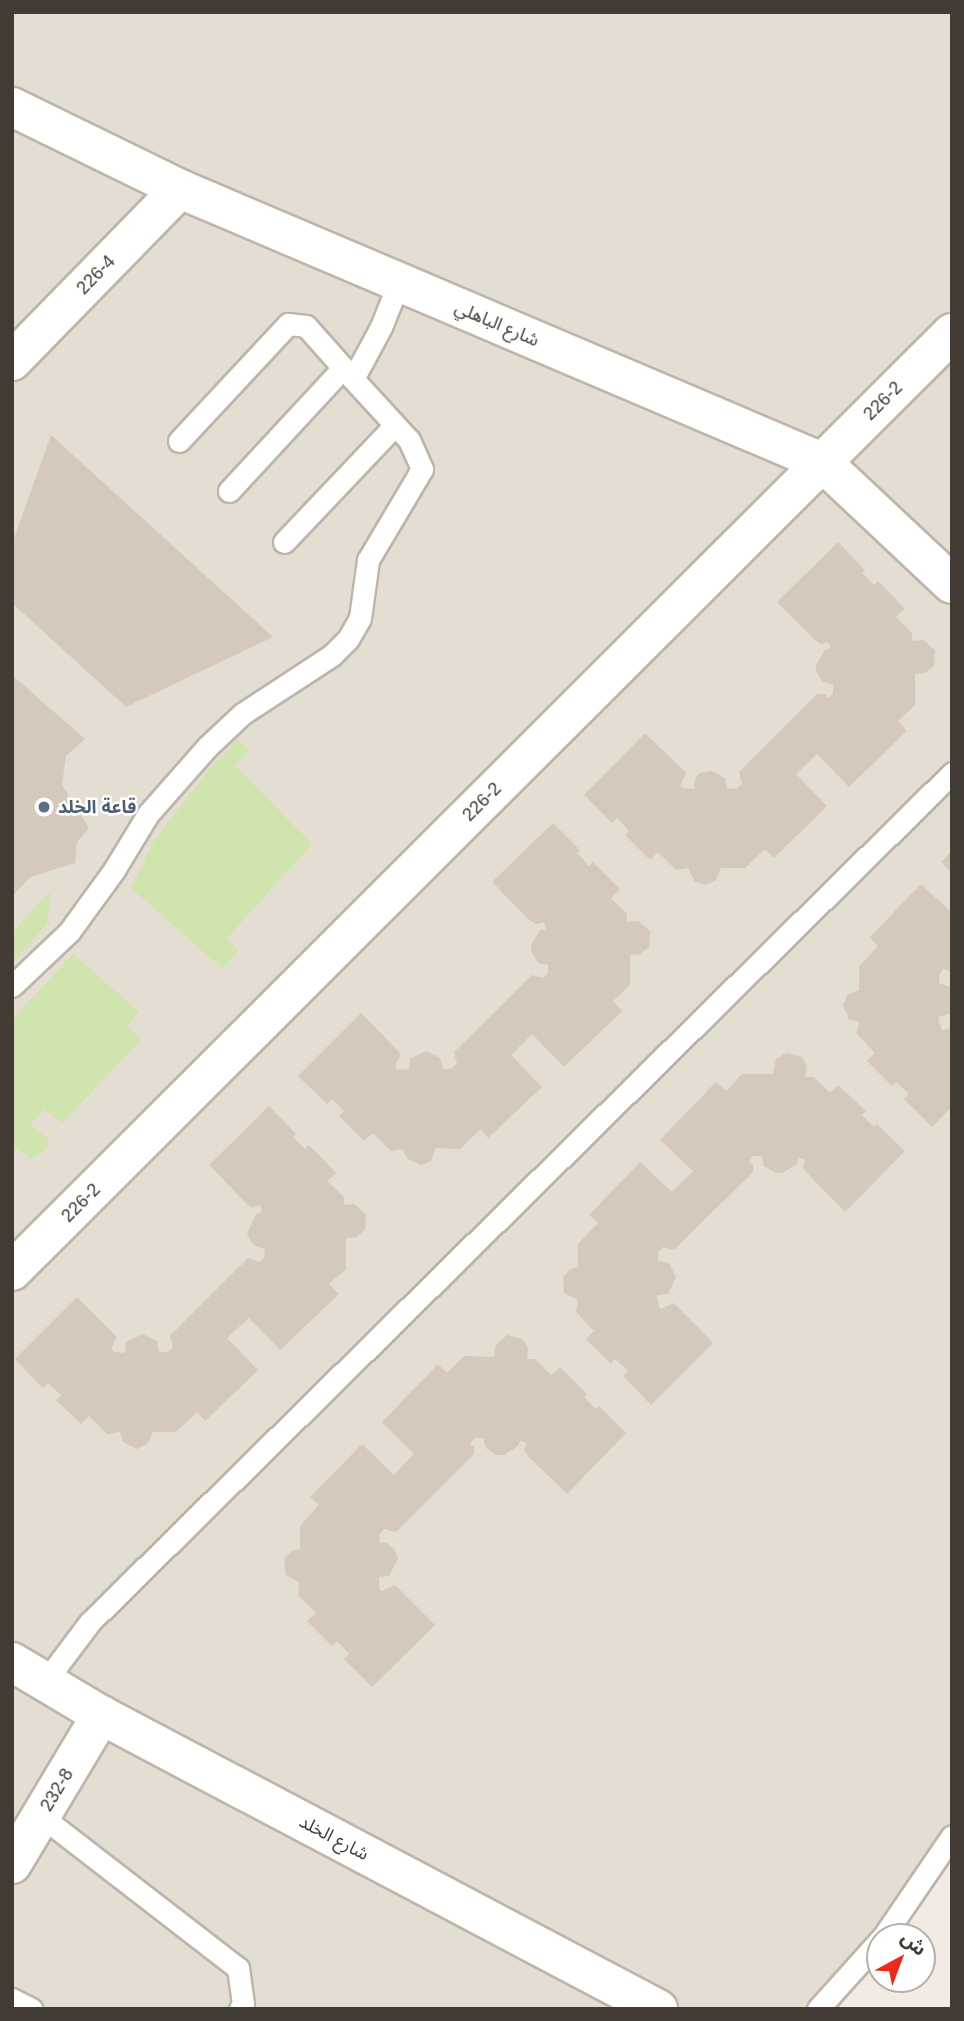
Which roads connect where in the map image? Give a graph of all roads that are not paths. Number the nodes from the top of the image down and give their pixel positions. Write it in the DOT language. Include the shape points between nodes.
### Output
graph roads {
  1 [pos="12,107"];
  2 [pos="180,189"];
  3 [pos="399,282"];
  4 [pos="952,333"];
  5 [pos="12,361"];
  6 [pos="348,373"];
  7 [pos="395,425"];
  8 [pos="179,441"];
  9 [pos="822,462"];
  10 [pos="229,491"];
  11 [pos="284,542"];
  12 [pos="952,584"];
  13 [pos="952,773"];
  14 [pos="12,986"];
  15 [pos="12,1271"];
  16 [pos="12,1662"];
  17 [pos="44,1683"];
  18 [pos="101,1715"];
  19 [pos="41,1816"];
  20 [pos="952,1836"];
  21 [pos="12,1864"];
  22 [pos="892,1923"];
  23 [pos="866,1956"];
  24 [pos="12,1999"];
  25 [pos="32,2009"];
  26 [pos="240,2009"];
  27 [pos="658,2009"];
  28 [pos="818,2009"];
  1 -- 2 [label="street, شارع الباهلي"];
  2 -- 3 [label="street, شارع الباهلي"];
  2 -- 5 [label="street, 226-4"];
  3 -- 6 [label="lane" via="381,327"];
  3 -- 9 [label="street, شارع الباهلي"];
  4 -- 9 [label="street, 226-2"];
  6 -- 7 [label="lane"];
  6 -- 8 [label="lane" via="306,326 288,324"];
  6 -- 10 [label="lane"];
  7 -- 11 [label="lane"];
  7 -- 14 [label="lane" via="409,440 422,469 368,561 360,618 348,639 332,655 242,714 207,747 148,814 69,932"];
  9 -- 12 [label="street, شارع الباهلي"];
  9 -- 15 [label="street, 226-2"];
  13 -- 17 [label="lane" via="90,1622"];
  16 -- 17 [label="street, شارع الخلد"];
  17 -- 18 [label="street, شارع الخلد"];
  18 -- 19 [label="street, 232-8"];
  18 -- 27 [label="street, شارع الخلد"];
  19 -- 21 [label="street, 232-8"];
  19 -- 26 [label="lane" via="239,1968"];
  20 -- 22 [label="lane"];
  23 -- 28 [label="lane"];
  24 -- 25 [label="lane"];
}
